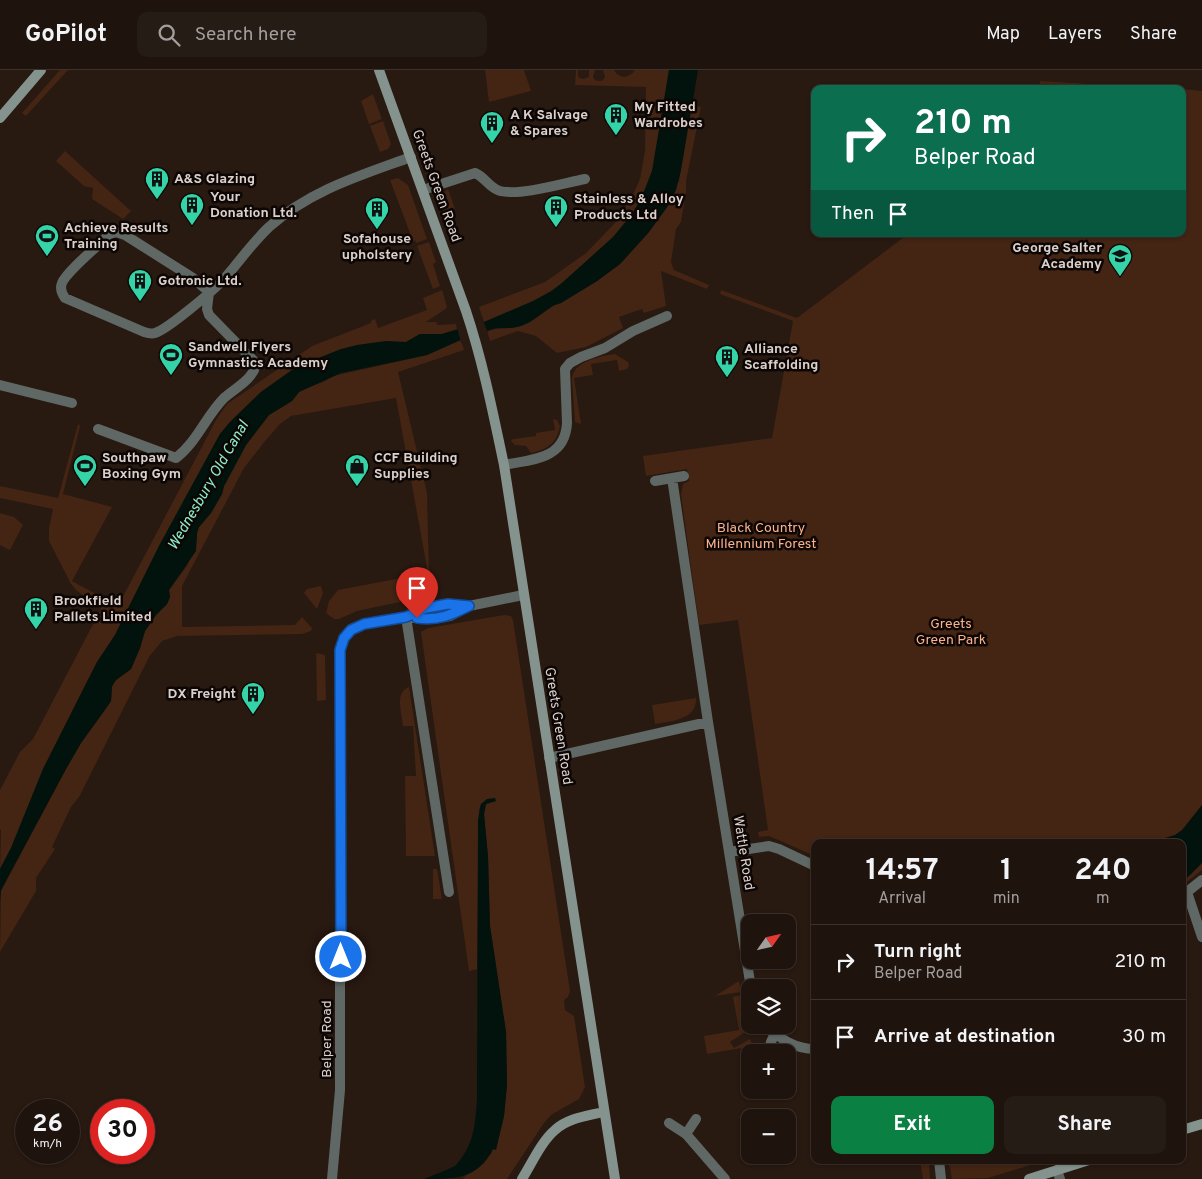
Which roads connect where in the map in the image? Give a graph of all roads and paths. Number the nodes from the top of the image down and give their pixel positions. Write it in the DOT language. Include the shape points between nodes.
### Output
graph roads {
  1 [pos="41,70"];
  2 [pos="379,70"];
  3 [pos="0,118"];
  4 [pos="410,157"];
  5 [pos="585,179"];
  6 [pos="423,190"];
  7 [pos="209,292"];
  8 [pos="667,316"];
  9 [pos="0,385"];
  10 [pos="72,403"];
  11 [pos="98,429"];
  12 [pos="504,465"];
  13 [pos="684,476"];
  14 [pos="672,478"];
  15 [pos="655,481"];
  16 [pos="523,595"];
  17 [pos="406,617"];
  18 [pos="708,722"];
  19 [pos="549,758"];
  20 [pos="729,852"];
  21 [pos="811,864"];
  22 [pos="1202,880"];
  23 [pos="448,892"];
  24 [pos="1186,892"];
  25 [pos="1186,896"];
  26 [pos="1202,937"];
  27 [pos="750,979"];
  28 [pos="777,1034"];
  29 [pos="811,1048"];
  30 [pos="603,1112"];
  31 [pos="696,1119"];
  32 [pos="669,1123"];
  33 [pos="1202,1124"];
  34 [pos="1186,1129"];
  35 [pos="686,1134"];
  36 [pos="939,1164"];
  37 [pos="1080,1164"];
  38 [pos="1059,1174"];
  39 [pos="332,1179"];
  40 [pos="522,1179"];
  41 [pos="614,1179"];
  42 [pos="725,1179"];
  43 [pos="941,1179"];
  44 [pos="1029,1179"];
  1 -- 3 [label="street"];
  2 -- 4 [label="street, Greets Green Road"];
  4 -- 6 [label="street, Greets Green Road"];
  4 -- 7 [label="street" via="327,188 295,208 268,228"];
  5 -- 6 [label="street" via="501,191 475,173"];
  6 -- 12 [label="street, Greets Green Road" via="477,345"];
  7 -- 7 [label="street" via="193,278 116,232 110,234 66,277 61,288 65,298 144,332 154,333"];
  7 -- 11 [label="street" via="209,315 253,360 256,365 252,375 224,398 190,445 176,458"];
  8 -- 12 [label="street" via="570,363 565,369 567,430 562,444 548,455"];
  9 -- 10 [label="street"];
  12 -- 16 [label="street, Greets Green Road"];
  13 -- 14 [label="street"];
  14 -- 15 [label="street"];
  14 -- 18 [label="street, Wattle Road"];
  16 -- 17 [label="street, Belper Road" via="469,606 450,616 429,620"];
  16 -- 19 [label="street, Greets Green Road"];
  17 -- 23 [label="street"];
  17 -- 39 [label="street, Belper Road" via="364,624 351,630 340,650 340,1090"];
  18 -- 19 [label="street"];
  18 -- 20 [label="street, Wattle Road"];
  19 -- 30 [label="street, Greets Green Road"];
  20 -- 21 [label="street" via="769,846"];
  20 -- 27 [label="street, Wattle Road"];
  22 -- 24 [label="street"];
  25 -- 26 [label="street"];
  28 -- 29 [label="street" via="795,1046"];
  30 -- 40 [label="street" via="566,1123 555,1130"];
  30 -- 41 [label="street, Greets Green Road"];
  31 -- 35 [label="street"];
  32 -- 35 [label="street"];
  33 -- 34 [label="street"];
  35 -- 42 [label="street"];
  36 -- 43 [label="street"];
  37 -- 38 [label="street"];
  38 -- 44 [label="street"];
}
